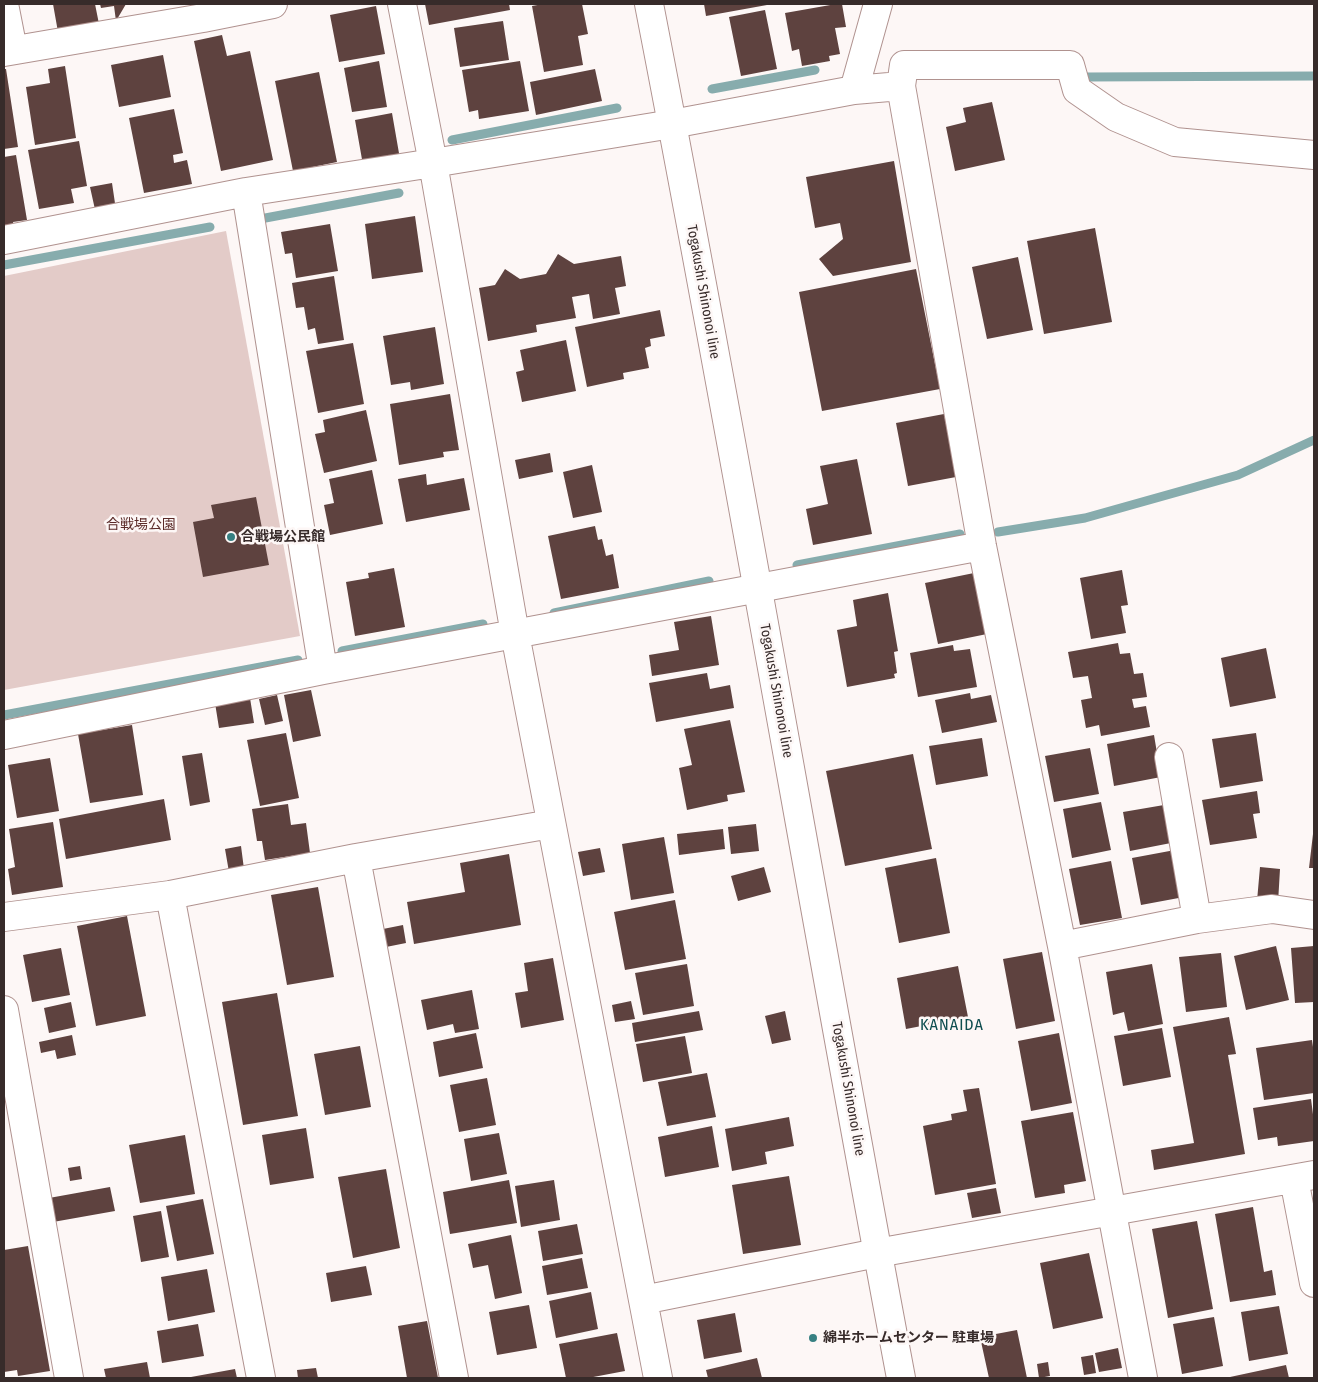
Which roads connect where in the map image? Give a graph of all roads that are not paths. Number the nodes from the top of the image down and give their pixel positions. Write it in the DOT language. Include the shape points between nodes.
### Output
graph roads {
  1 [pos="4,4"];
  2 [pos="274,4"];
  3 [pos="402,4"];
  4 [pos="649,4"];
  5 [pos="878,4"];
  6 [pos="201,11"];
  7 [pos="8,51"];
  8 [pos="901,86"];
  9 [pos="854,90"];
  10 [pos="672,124"];
  11 [pos="1314,155"];
  12 [pos="433,163"];
  13 [pos="246,192"];
  14 [pos="4,240"];
  15 [pos="982,546"];
  16 [pos="758,588"];
  17 [pos="515,634"];
  18 [pos="323,670"];
  19 [pos="4,735"];
  20 [pos="1169,757"];
  21 [pos="550,824"];
  22 [pos="356,858"];
  23 [pos="170,895"];
  24 [pos="1314,915"];
  25 [pos="4,917"];
  26 [pos="1197,919"];
  27 [pos="1062,946"];
  28 [pos="4,1010"];
  29 [pos="1304,1177"];
  30 [pos="1111,1210"];
  31 [pos="877,1253"];
  32 [pos="1314,1283"];
  33 [pos="643,1300"];
  34 [pos="69,1378"];
  35 [pos="262,1378"];
  36 [pos="454,1378"];
  37 [pos="658,1378"];
  38 [pos="900,1378"];
  39 [pos="1143,1378"];
  1 -- 7 [label="street"];
  2 -- 6 [label="street"];
  3 -- 12 [label="street"];
  4 -- 10 [label="street, Togakushi Shinonoi line"];
  5 -- 9 [label="street"];
  6 -- 7 [label="street"];
  8 -- 9 [label="street"];
  8 -- 11 [label="street" via="904,65 1070,65 1077,90 1116,118 1175,142"];
  8 -- 15 [label="street"];
  9 -- 10 [label="street"];
  10 -- 12 [label="street"];
  10 -- 16 [label="street, Togakushi Shinonoi line"];
  12 -- 13 [label="street"];
  12 -- 17 [label="street"];
  13 -- 14 [label="street"];
  13 -- 18 [label="street"];
  15 -- 16 [label="street"];
  15 -- 27 [label="street"];
  16 -- 17 [label="street"];
  16 -- 31 [label="street, Togakushi Shinonoi line"];
  17 -- 18 [label="street"];
  17 -- 21 [label="street"];
  18 -- 19 [label="street"];
  20 -- 26 [label="street"];
  21 -- 22 [label="street"];
  21 -- 33 [label="street"];
  22 -- 23 [label="street"];
  22 -- 36 [label="street"];
  23 -- 25 [label="street"];
  23 -- 35 [label="street"];
  24 -- 26 [label="street" via="1272,909"];
  26 -- 27 [label="street"];
  27 -- 30 [label="street"];
  28 -- 34 [label="street"];
  29 -- 30 [label="street"];
  29 -- 32 [label="street"];
  30 -- 31 [label="street"];
  30 -- 39 [label="street"];
  31 -- 33 [label="street"];
  31 -- 38 [label="street, Togakushi Shinonoi line"];
  33 -- 37 [label="street"];
}
